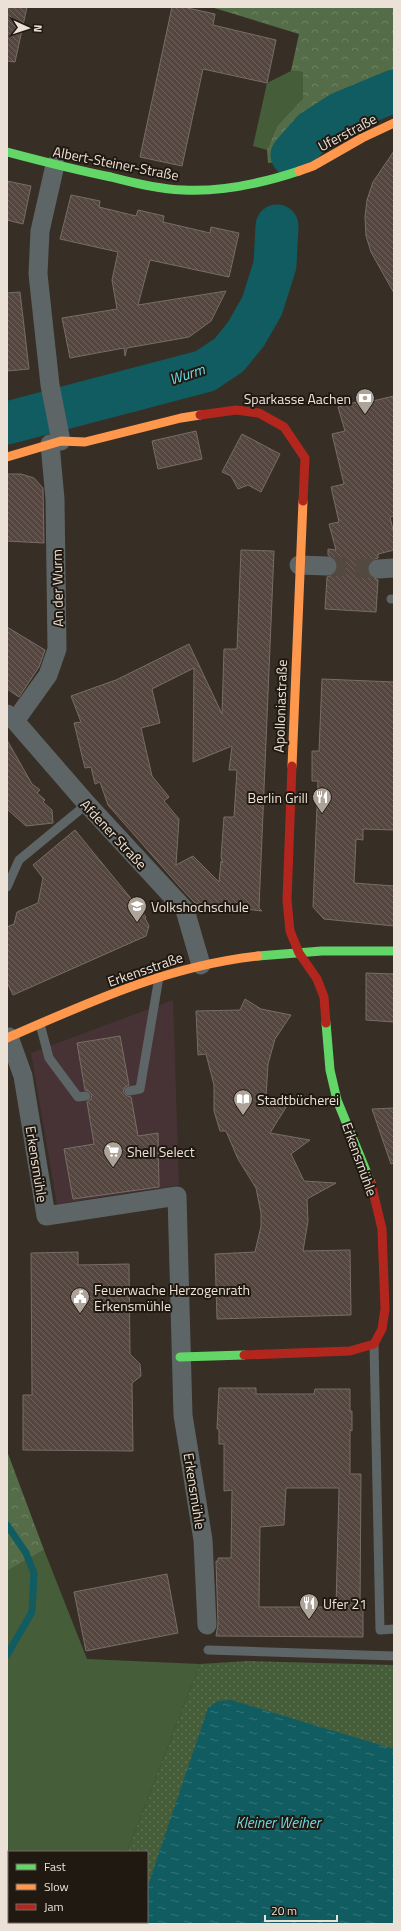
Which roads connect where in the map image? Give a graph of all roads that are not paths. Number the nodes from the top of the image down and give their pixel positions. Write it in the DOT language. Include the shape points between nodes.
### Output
graph roads {
  1 [pos="394,123"];
  2 [pos="7,152"];
  3 [pos="54,165"];
  4 [pos="313,166"];
  5 [pos="56,437"];
  6 [pos="7,457"];
  7 [pos="299,565"];
  8 [pos="327,566"];
  9 [pos="11,717"];
  10 [pos="87,804"];
  11 [pos="7,887"];
  12 [pos="394,951"];
  13 [pos="300,953"];
  14 [pos="201,965"];
  15 [pos="159,978"];
  16 [pos="40,1024"];
  17 [pos="8,1037"];
  18 [pos="130,1091"];
  19 [pos="86,1096"];
  20 [pos="394,1228"];
  21 [pos="382,1229"];
  22 [pos="374,1344"];
  23 [pos="180,1357"];
  24 [pos="207,1625"];
  25 [pos="394,1629"];
  26 [pos="208,1650"];
  27 [pos="394,1656"];
  1 -- 4 [label="street, Uferstraße"];
  2 -- 3 [label="street, Albert-Steiner-Straße"];
  3 -- 4 [label="street, Albert-Steiner-Straße" via="150,186 184,190 242,186 278,178"];
  3 -- 5 [label="street, An der Wurm" via="40,230 38,274"];
  5 -- 6 [label="street"];
  5 -- 7 [label="street, Apolloniastraße" via="85,442 181,418 236,410 259,414 284,427 305,458"];
  5 -- 9 [label="street, An der Wurm" via="57,650 48,675"];
  7 -- 8 [label="street"];
  7 -- 13 [label="street, Apolloniastraße" via="287,900 290,931"];
  9 -- 10 [label="street, Afdener Straße"];
  10 -- 11 [label="lane" via="18,860"];
  10 -- 14 [label="street, Afdener Straße" via="185,910"];
  12 -- 13 [label="street, Erkensstraße"];
  13 -- 14 [label="street, Erkensstraße"];
  13 -- 21 [label="street, Erkensmühle" via="317,979 324,997 330,1070 337,1100 370,1179"];
  14 -- 15 [label="street, Erkensstraße"];
  15 -- 16 [label="street, Erkensstraße"];
  15 -- 18 [label="lane" via="140,1089"];
  16 -- 17 [label="street, Erkensstraße"];
  16 -- 19 [label="lane" via="49,1058 78,1096"];
  17 -- 23 [label="street, Erkensmühle" via="23,1076 46,1216 177,1196"];
  20 -- 21 [label="lane"];
  21 -- 22 [label="street, Erkensmühle" via="385,1309 382,1329"];
  22 -- 23 [label="street" via="350,1352"];
  22 -- 25 [label="lane" via="380,1630"];
  23 -- 24 [label="street, Erkensmühle" via="184,1415 202,1540"];
  26 -- 27 [label="lane"];
}
